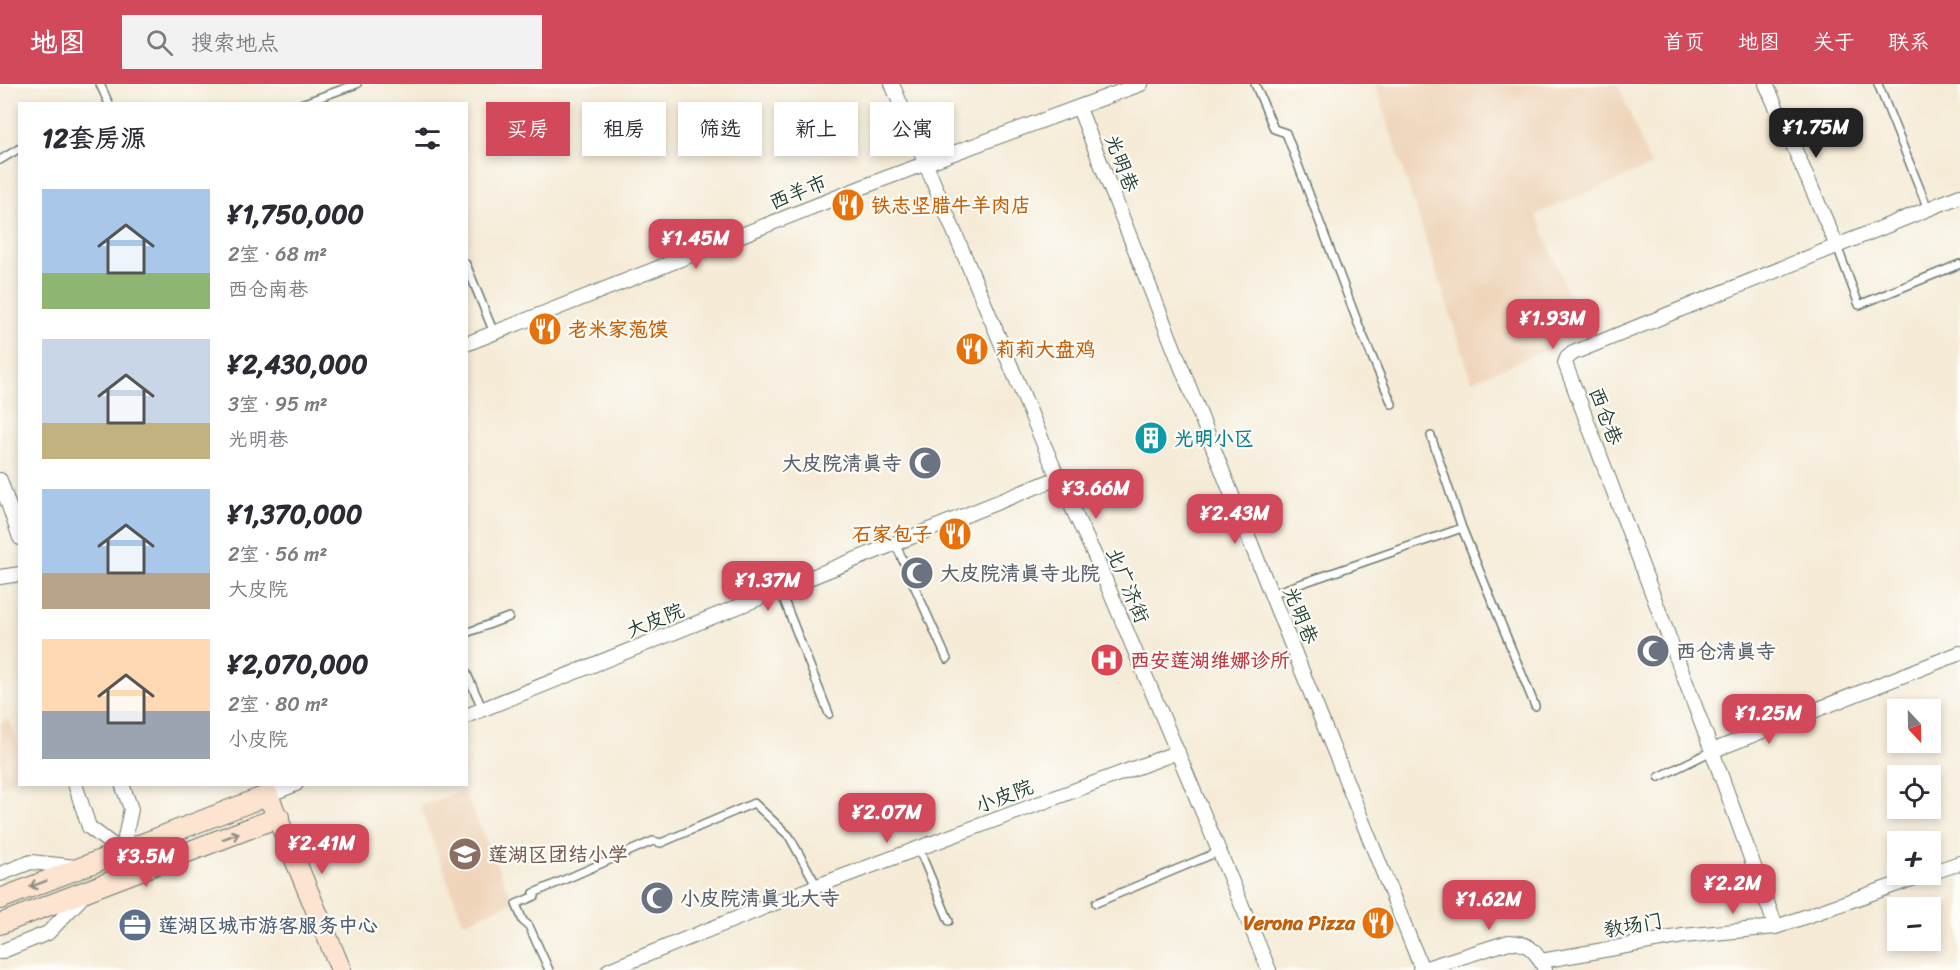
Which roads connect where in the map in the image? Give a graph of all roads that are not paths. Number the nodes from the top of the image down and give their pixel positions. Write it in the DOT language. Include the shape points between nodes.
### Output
graph roads {
  1 [pos="100,84"];
  2 [pos="357,84"];
  3 [pos="892,84"];
  4 [pos="1141,84"];
  5 [pos="1255,84"];
  6 [pos="1766,84"];
  7 [pos="1878,84"];
  8 [pos="106,102"];
  9 [pos="310,102"];
  10 [pos="1079,108"];
  11 [pos="18,149"];
  12 [pos="0,160"];
  13 [pos="926,164"];
  14 [pos="1960,196"];
  15 [pos="1928,209"];
  16 [pos="1837,246"];
  17 [pos="1960,264"];
  18 [pos="468,269"];
  19 [pos="494,333"];
  20 [pos="468,343"];
  21 [pos="1392,404"];
  22 [pos="1431,436"];
  23 [pos="1058,478"];
  24 [pos="0,480"];
  25 [pos="1462,528"];
  26 [pos="18,530"];
  27 [pos="896,545"];
  28 [pos="18,574"];
  29 [pos="0,577"];
  30 [pos="780,590"];
  31 [pos="1271,594"];
  32 [pos="509,617"];
  33 [pos="468,632"];
  34 [pos="1960,652"];
  35 [pos="947,659"];
  36 [pos="468,677"];
  37 [pos="1535,706"];
  38 [pos="483,710"];
  39 [pos="829,714"];
  40 [pos="468,715"];
  41 [pos="1712,751"];
  42 [pos="1178,752"];
  43 [pos="1659,777"];
  44 [pos="76,786"];
  45 [pos="123,786"];
  46 [pos="291,786"];
  47 [pos="268,795"];
  48 [pos="279,818"];
  49 [pos="919,849"];
  50 [pos="122,852"];
  51 [pos="1218,852"];
  52 [pos="1960,863"];
  53 [pos="81,867"];
  54 [pos="1941,870"];
  55 [pos="0,874"];
  56 [pos="1896,885"];
  57 [pos="817,886"];
  58 [pos="88,890"];
  59 [pos="0,898"];
  60 [pos="1096,903"];
  61 [pos="949,921"];
  62 [pos="0,924"];
  63 [pos="1776,927"];
  64 [pos="0,952"];
  65 [pos="1443,966"];
  66 [pos="1543,966"];
  67 [pos="341,970"];
  68 [pos="549,970"];
  69 [pos="609,970"];
  70 [pos="1269,970"];
  71 [pos="1421,970"];
  1 -- 8 [label="lane"];
  2 -- 9 [label="lane"];
  3 -- 13 [label="street, 北广济街"];
  4 -- 10 [label="street, 西羊市"];
  5 -- 21 [label="lane" via="1274,129 1286,133"];
  6 -- 16 [label="street"];
  7 -- 15 [label="lane"];
  10 -- 13 [label="street, 西羊市"];
  10 -- 31 [label="street, 光明巷"];
  11 -- 12 [label="lane"];
  13 -- 19 [label="street, 西羊市"];
  13 -- 23 [label="street, 北广济街"];
  14 -- 15 [label="street, 西仓巷"];
  15 -- 16 [label="street, 西仓巷"];
  16 -- 17 [label="lane" via="1859,305"];
  16 -- 41 [label="street, 西仓巷" via="1573,353 1565,363"];
  18 -- 19 [label="lane"];
  19 -- 20 [label="street, 西羊市"];
  22 -- 25 [label="lane"];
  23 -- 27 [label="street, 大皮院"];
  23 -- 42 [label="street, 北广济街"];
  24 -- 26 [label="street"];
  25 -- 31 [label="lane"];
  25 -- 37 [label="lane"];
  27 -- 30 [label="street, 大皮院"];
  27 -- 35 [label="lane"];
  28 -- 29 [label="street"];
  30 -- 38 [label="street, 大皮院"];
  30 -- 39 [label="lane"];
  31 -- 71 [label="street, 光明巷"];
  32 -- 33 [label="lane"];
  34 -- 41 [label="street"];
  36 -- 38 [label="lane"];
  38 -- 40 [label="street, 大皮院"];
  41 -- 43 [label="lane"];
  41 -- 63 [label="street, 西仓巷"];
  42 -- 49 [label="street, 小皮院"];
  42 -- 51 [label="street, 北广济街"];
  44 -- 50 [label="street" via="89,827"];
  45 -- 50 [label="street" via="131,809"];
  46 -- 47 [label="street"];
  47 -- 48 [label="street"];
  47 -- 50 [label="street"];
  58 -- 48 [label="street, one-way"];
  48 -- 67 [label="street"];
  49 -- 57 [label="street, 小皮院"];
  49 -- 61 [label="lane"];
  50 -- 53 [label="street"];
  51 -- 60 [label="lane"];
  51 -- 70 [label="street, 北广济街"];
  52 -- 54 [label="street, 教场门"];
  53 -- 55 [label="street" via="31,862"];
  53 -- 59 [label="street, one-way"];
  56 -- 63 [label="street, 教场门"];
  57 -- 68 [label="lane" via="789,836 754,803 661,843 653,841 516,904"];
  57 -- 69 [label="street, 小皮院"];
  58 -- 62 [label="street"];
  58 -- 64 [label="street" via="48,933"];
  63 -- 66 [label="street, 教场门" via="1683,936"];
  65 -- 66 [label="street, 教场门" via="1517,942 1530,946"];
  65 -- 71 [label="street, 教场门"];
}
